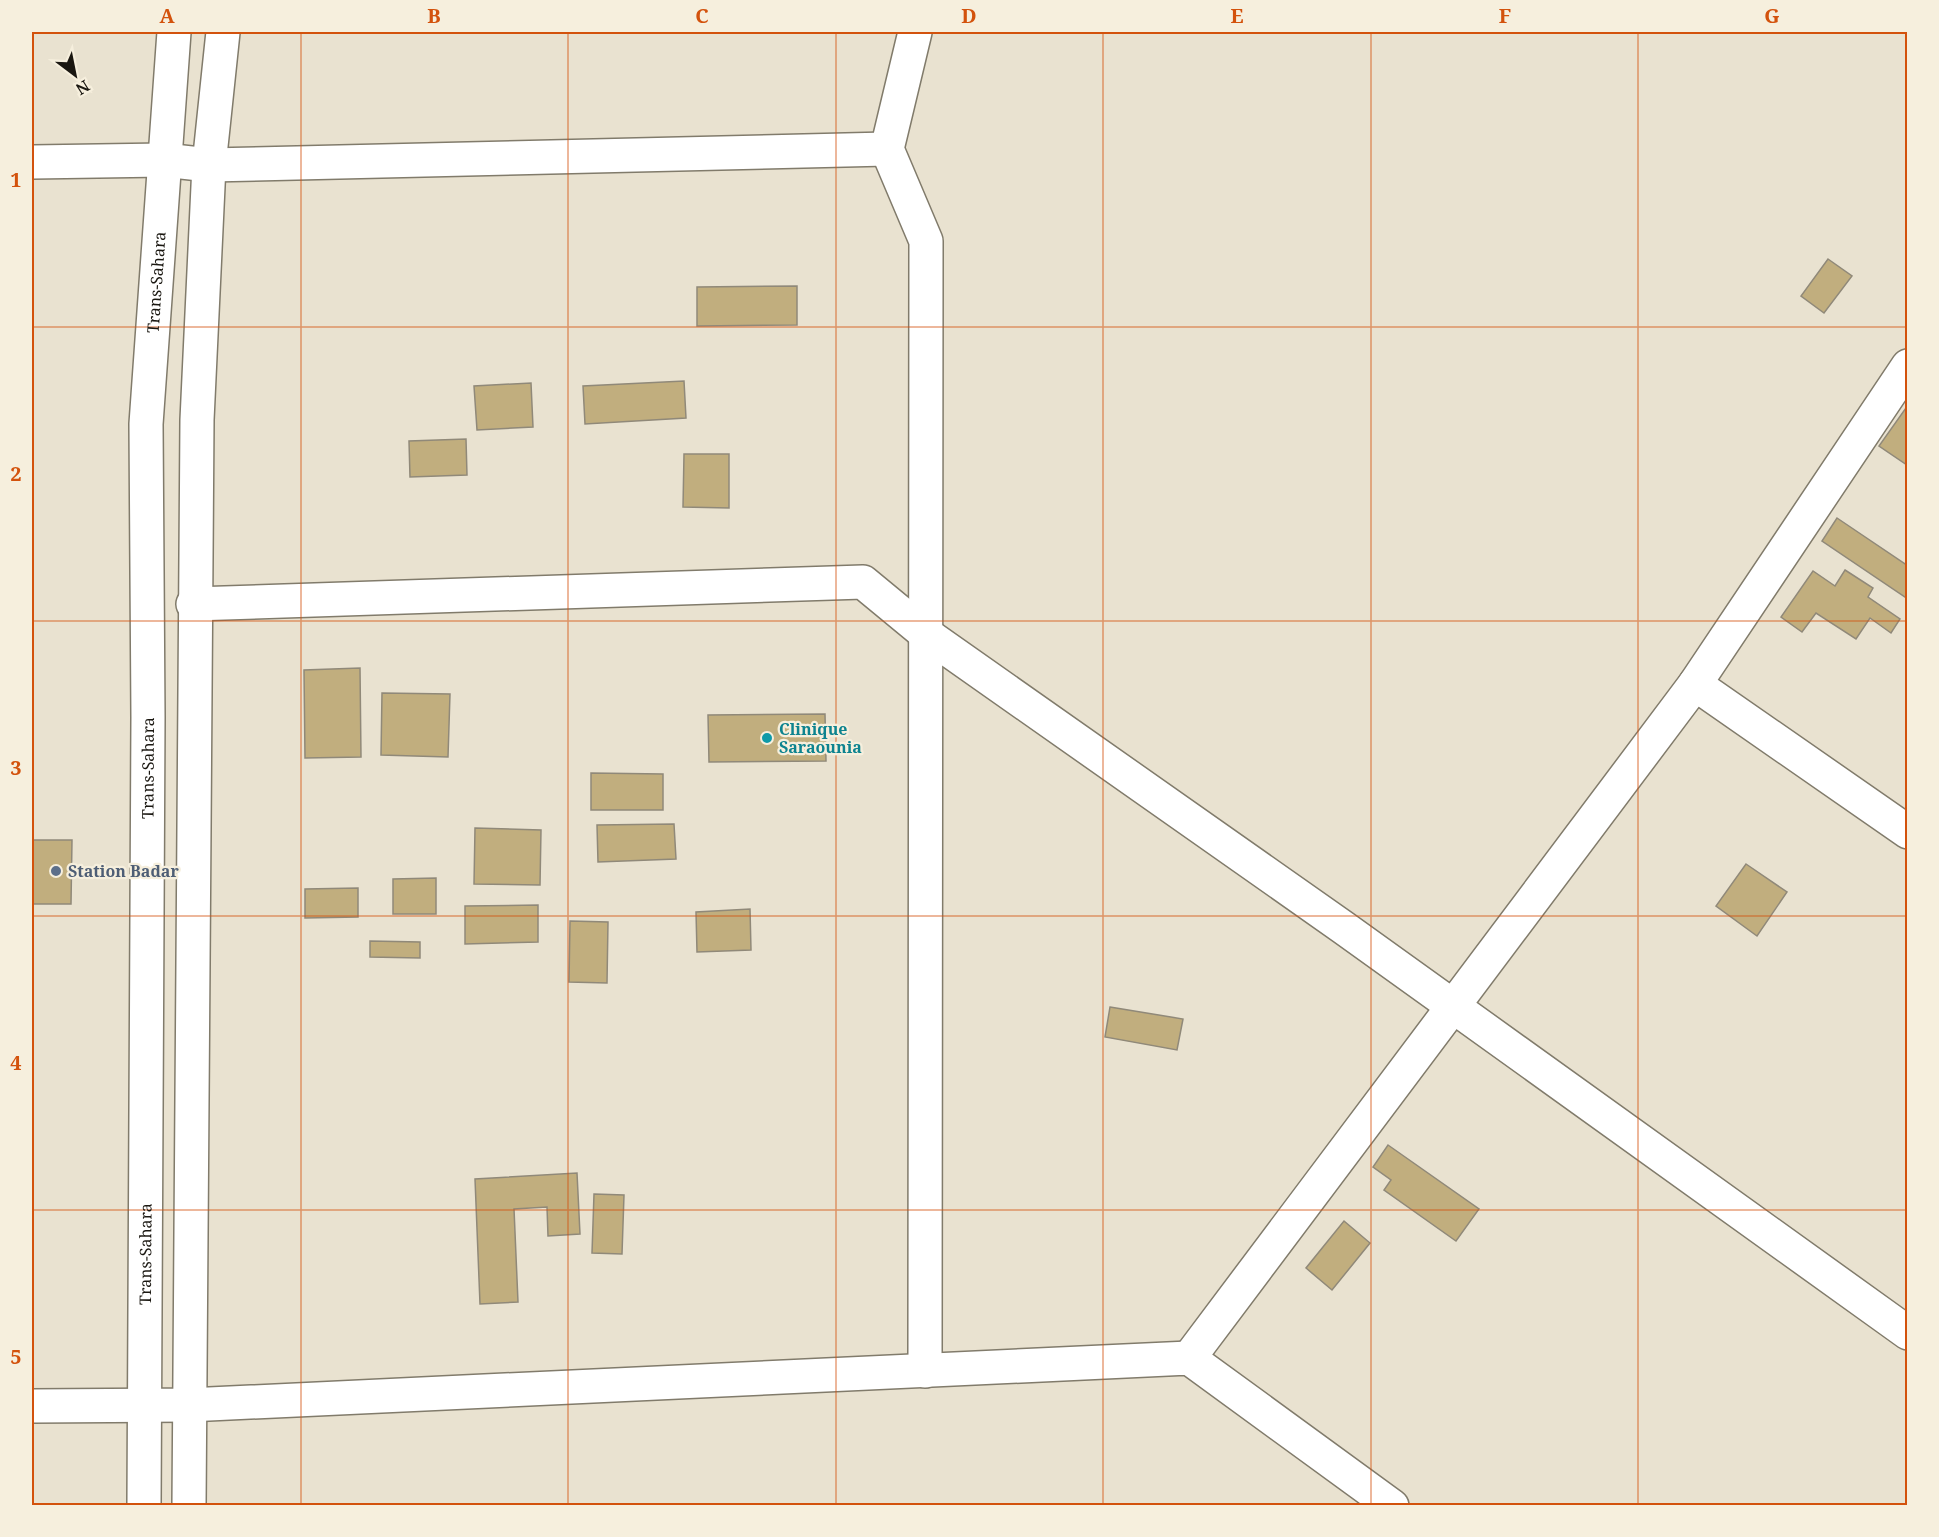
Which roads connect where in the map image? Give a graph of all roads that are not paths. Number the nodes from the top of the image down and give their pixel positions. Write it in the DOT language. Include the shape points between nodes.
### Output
graph roads {
  1 [pos="174,32"];
  2 [pos="223,32"];
  3 [pos="915,32"];
  4 [pos="888,149"];
  5 [pos="164,160"];
  6 [pos="32,162"];
  7 [pos="209,165"];
  8 [pos="1908,366"];
  9 [pos="193,604"];
  10 [pos="926,634"];
  11 [pos="1695,684"];
  12 [pos="148,717"];
  13 [pos="193,718"];
  14 [pos="1908,832"];
  15 [pos="146,992"];
  16 [pos="191,992"];
  17 [pos="1453,1006"];
  18 [pos="1908,1333"];
  19 [pos="1188,1358"];
  20 [pos="925,1371"];
  21 [pos="188,1405"];
  22 [pos="32,1406"];
  23 [pos="144,1406"];
  24 [pos="144,1506"];
  25 [pos="189,1506"];
  26 [pos="1392,1506"];
  1 -- 5 [label="street, Trans-Sahara"];
  2 -- 7 [label="street"];
  3 -- 4 [label="street"];
  4 -- 7 [label="street"];
  4 -- 10 [label="street" via="926,241"];
  5 -- 6 [label="street"];
  5 -- 7 [label="street"];
  5 -- 12 [label="street, Trans-Sahara" via="146,424"];
  7 -- 9 [label="street"];
  8 -- 11 [label="street"];
  9 -- 10 [label="street" via="863,582"];
  9 -- 13 [label="street"];
  10 -- 17 [label="street"];
  10 -- 20 [label="street"];
  11 -- 14 [label="street"];
  11 -- 17 [label="street"];
  12 -- 13 [label="street"];
  12 -- 15 [label="street, Trans-Sahara"];
  13 -- 16 [label="street"];
  15 -- 16 [label="street"];
  15 -- 23 [label="street, Trans-Sahara"];
  16 -- 21 [label="street"];
  17 -- 18 [label="street"];
  17 -- 19 [label="street"];
  19 -- 20 [label="street"];
  19 -- 26 [label="street"];
  20 -- 21 [label="street"];
  21 -- 23 [label="street"];
  21 -- 25 [label="street"];
  22 -- 23 [label="street"];
  23 -- 24 [label="street, Trans-Sahara"];
}
